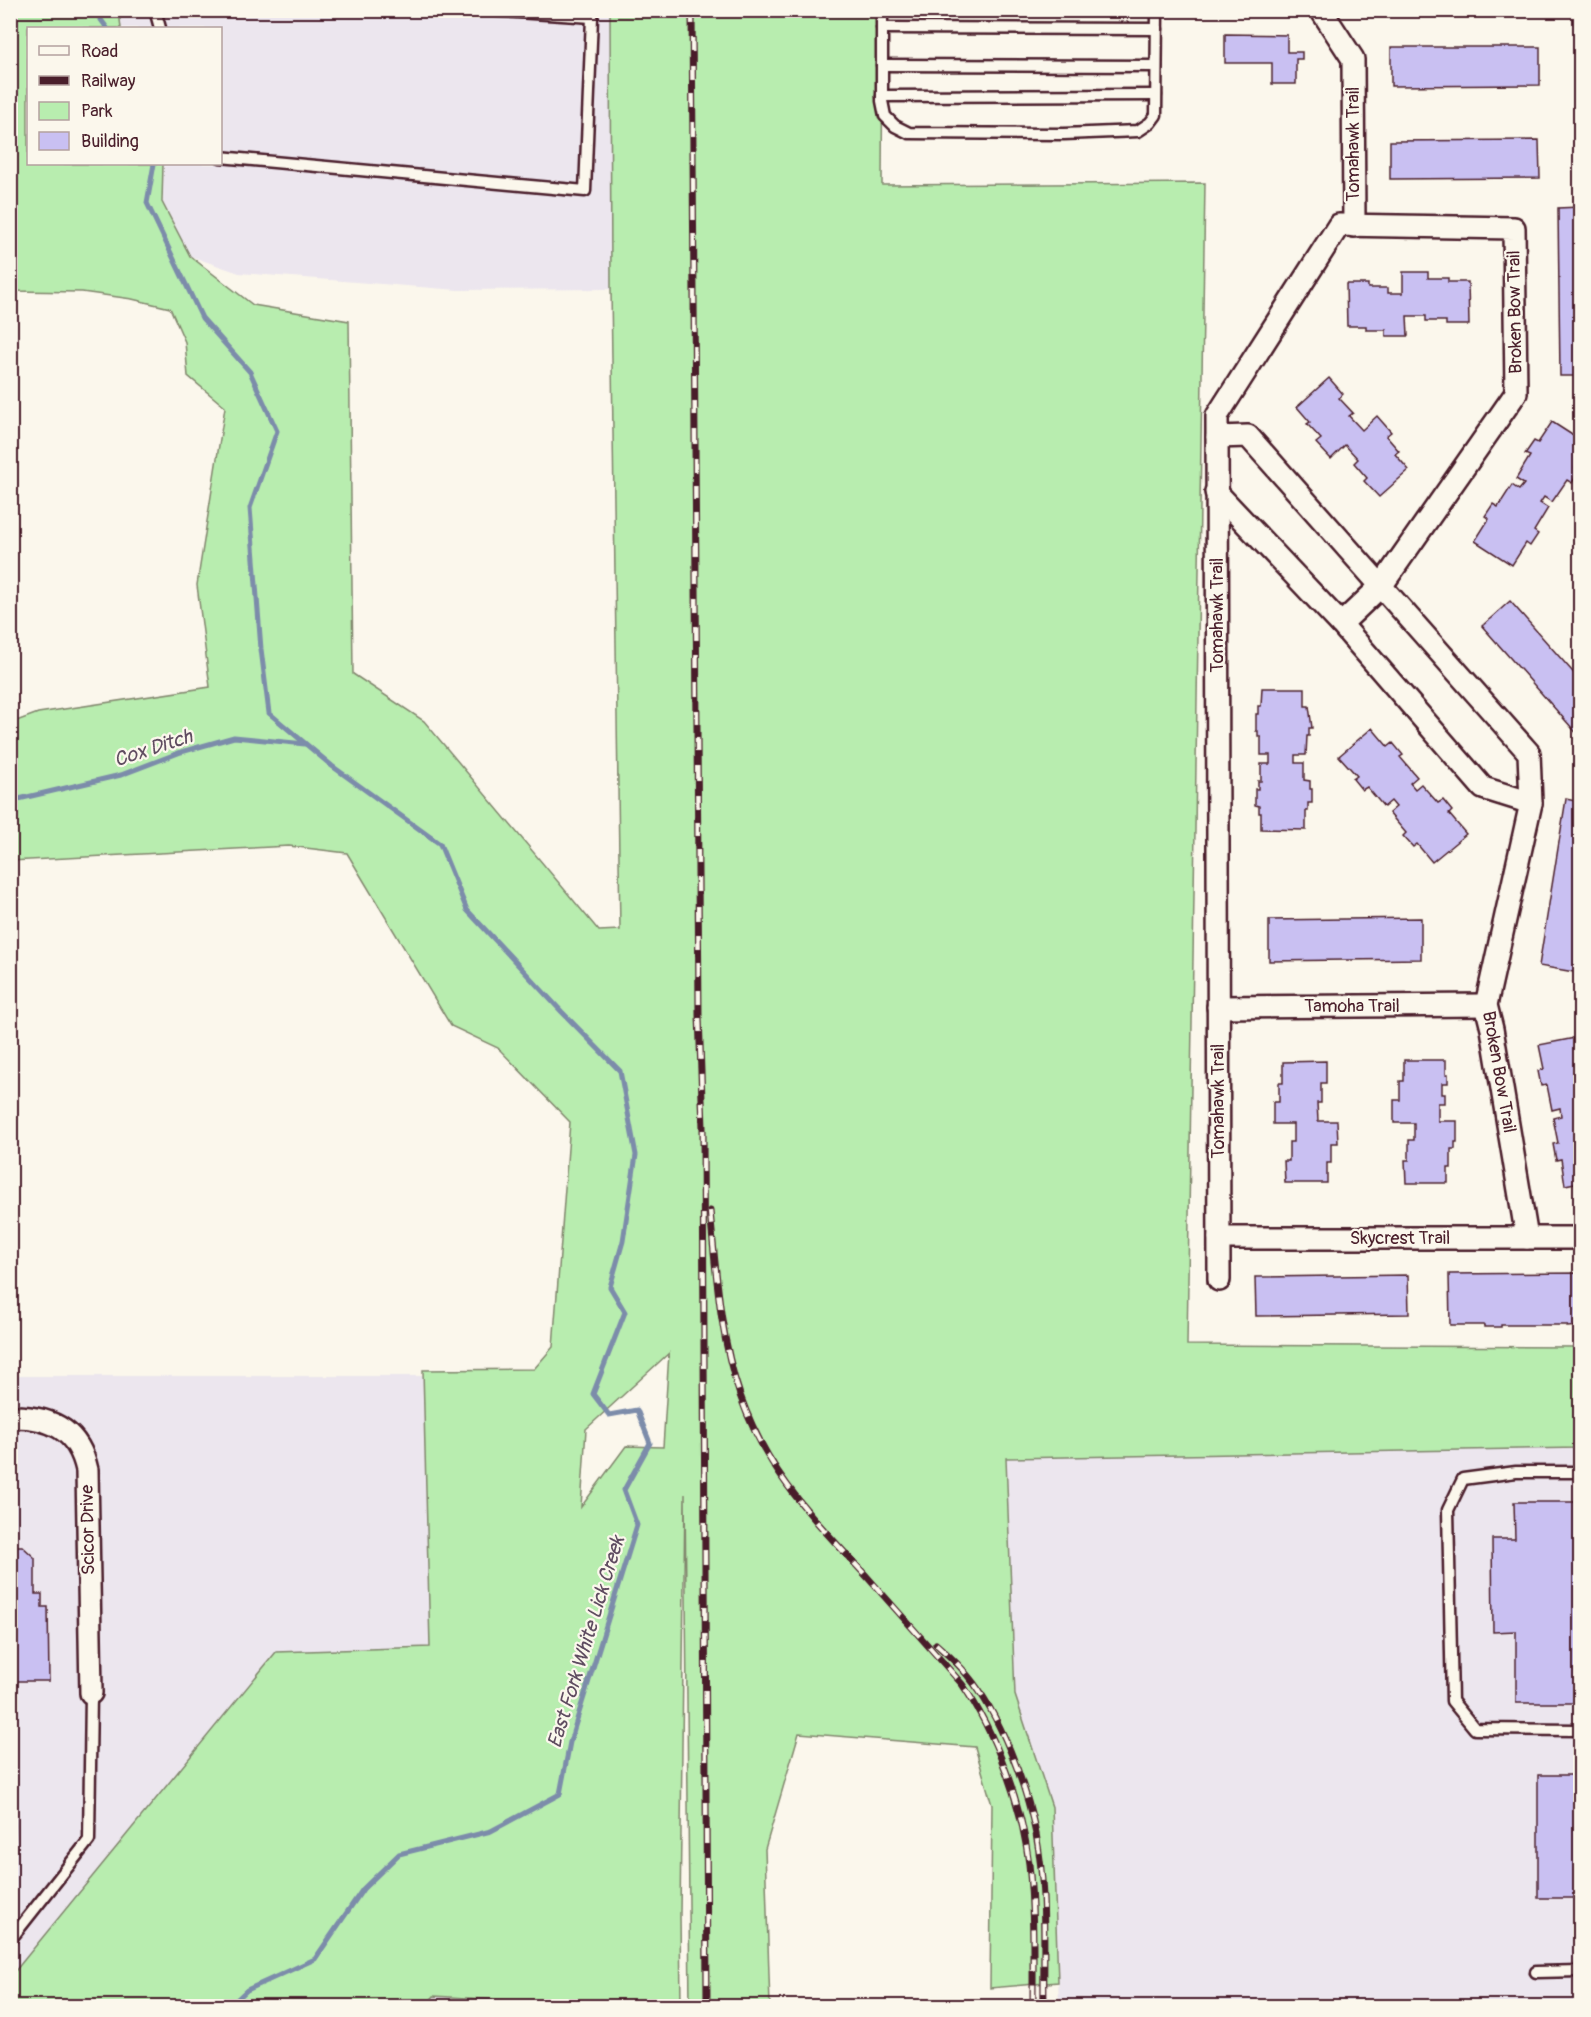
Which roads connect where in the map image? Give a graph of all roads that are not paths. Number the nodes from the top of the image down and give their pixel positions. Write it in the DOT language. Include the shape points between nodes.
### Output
graph roads {
  1 [pos="155,10"];
  2 [pos="487,10"];
  3 [pos="882,10"];
  4 [pos="1157,10"];
  5 [pos="1321,10"];
  6 [pos="591,14"];
  7 [pos="160,27"];
  8 [pos="882,28"];
  9 [pos="1157,29"];
  10 [pos="882,65"];
  11 [pos="1156,66"];
  12 [pos="1156,95"];
  13 [pos="882,96"];
  14 [pos="222,157"];
  15 [pos="1354,226"];
  16 [pos="1217,437"];
  17 [pos="1216,492"];
  18 [pos="1382,585"];
  19 [pos="1341,624"];
  20 [pos="1531,802"];
  21 [pos="1486,1005"];
  22 [pos="1218,1007"];
  23 [pos="1219,1238"];
  24 [pos="1527,1238"];
  25 [pos="1581,1238"];
  26 [pos="1219,1280"];
  27 [pos="10,1417"];
  28 [pos="1581,1472"];
  29 [pos="91,1694"];
  30 [pos="1581,1730"];
  31 [pos="10,1940"];
  32 [pos="1581,1971"];
  33 [pos="1536,1972"];
  1 -- 7 [label="lane"];
  2 -- 6 [label="lane"];
  3 -- 8 [label="lane"];
  4 -- 9 [label="lane"];
  5 -- 15 [label="street, Tomahawk Trail" via="1353,59"];
  6 -- 14 [label="lane" via="585,191"];
  8 -- 9 [label="lane"];
  8 -- 10 [label="lane"];
  9 -- 11 [label="lane"];
  10 -- 11 [label="lane"];
  10 -- 13 [label="lane"];
  11 -- 12 [label="lane"];
  12 -- 13 [label="lane"];
  12 -- 13 [label="lane" via="1156,115 1138,131 1064,134 909,133 885,117"];
  15 -- 16 [label="street, Tomahawk Trail" via="1339,225 1217,416"];
  15 -- 18 [label="street, Broken Bow Trail" via="1514,228 1516,393"];
  16 -- 17 [label="street, Tomahawk Trail"];
  16 -- 18 [label="street, Broken Bow Trail" via="1248,436"];
  17 -- 19 [label="street"];
  17 -- 22 [label="street, Tomahawk Trail"];
  18 -- 19 [label="street, Broken Bow Trail"];
  18 -- 20 [label="street, Broken Bow Trail" via="1529,753"];
  19 -- 20 [label="street" via="1483,788"];
  20 -- 21 [label="street, Broken Bow Trail"];
  21 -- 22 [label="street, Tamoha Trail"];
  21 -- 24 [label="street, Broken Bow Trail"];
  22 -- 23 [label="street, Tomahawk Trail"];
  23 -- 24 [label="street, Skycrest Trail"];
  23 -- 26 [label="street, Tomahawk Trail"];
  24 -- 25 [label="street, Skycrest Trail"];
  27 -- 29 [label="street, Scicor Drive" via="38,1418 58,1426 77,1444 85,1461"];
  28 -- 30 [label="lane" via="1516,1472 1464,1479 1448,1510 1452,1701 1475,1729"];
  29 -- 31 [label="lane" via="89,1840"];
  32 -- 33 [label="lane"];
}
